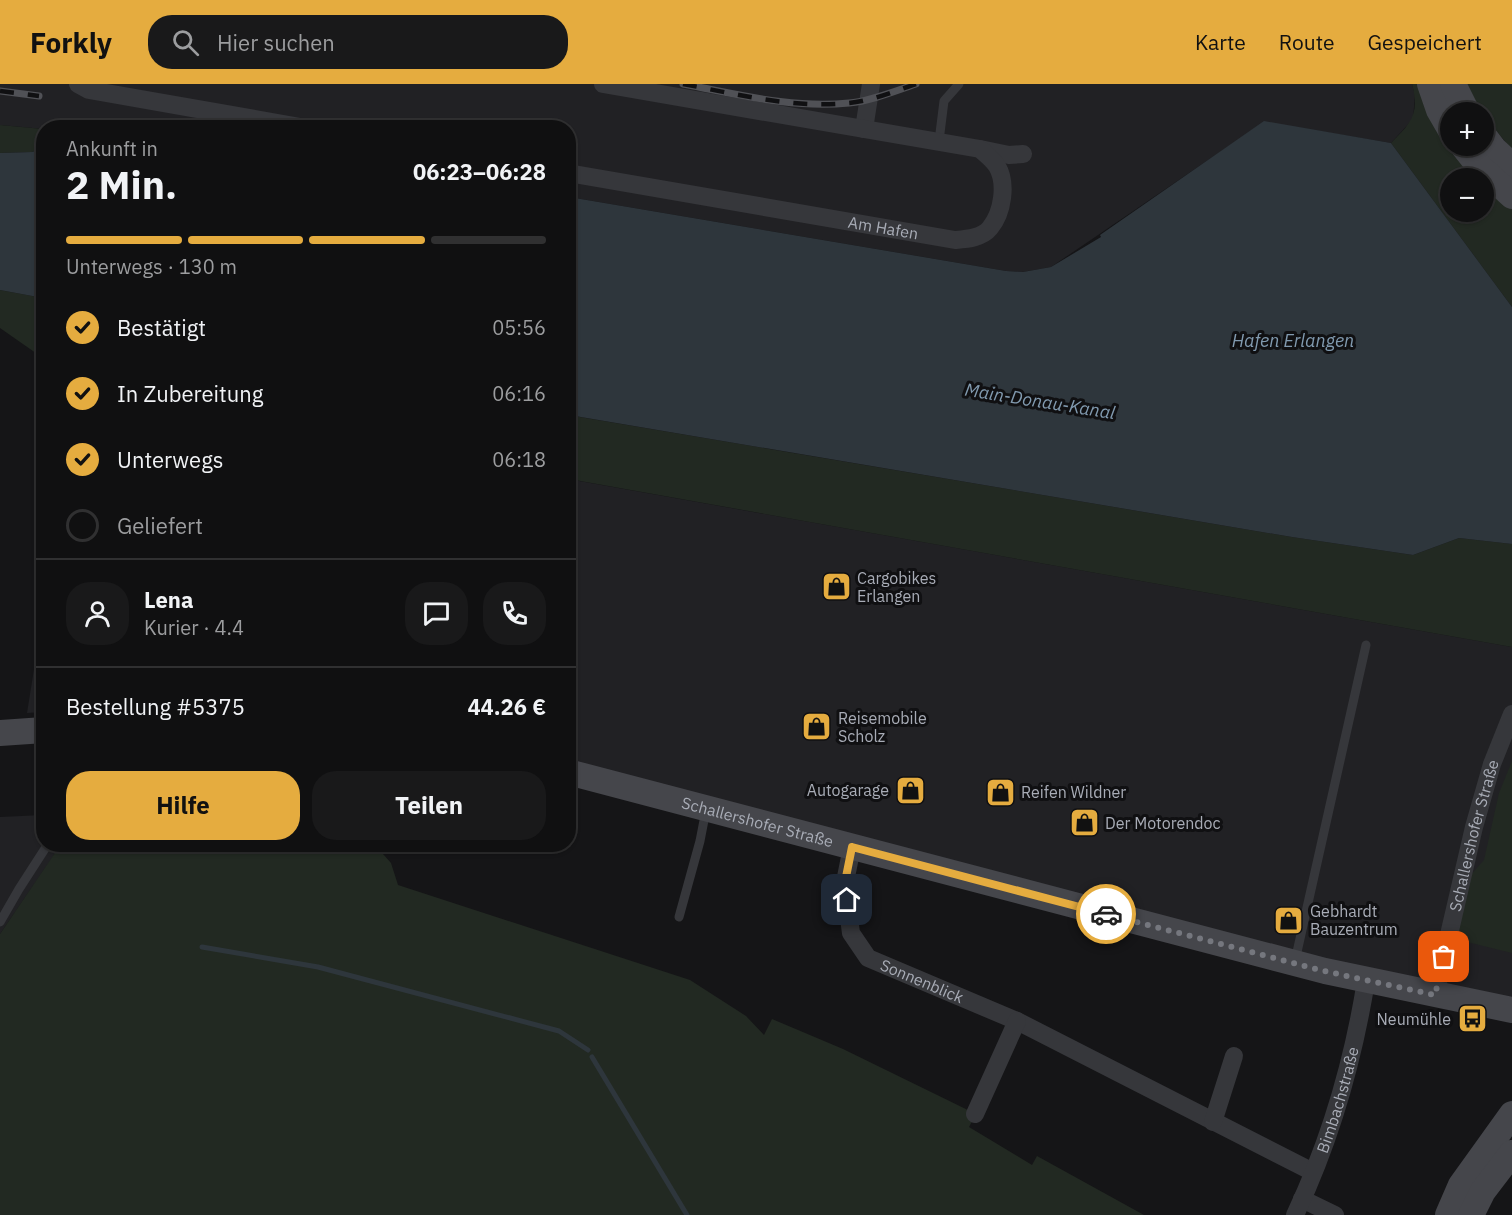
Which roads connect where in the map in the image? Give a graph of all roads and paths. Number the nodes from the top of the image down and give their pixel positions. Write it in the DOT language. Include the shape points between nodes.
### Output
graph roads {
  1 [pos="78,84"];
  2 [pos="603,84"];
  3 [pos="871,84"];
  4 [pos="959,84"];
  5 [pos="1430,84"];
  6 [pos="1453,84"];
  7 [pos="1462,102"];
  8 [pos="1440,112"];
  9 [pos="260,120"];
  10 [pos="864,129"];
  11 [pos="939,141"];
  12 [pos="980,149"];
  13 [pos="1494,149"];
  14 [pos="1023,154"];
  15 [pos="1470,156"];
  16 [pos="1512,166"];
  17 [pos="576,174"];
  18 [pos="1512,196"];
  19 [pos="1366,645"];
  20 [pos="1512,714"];
  21 [pos="36,731"];
  22 [pos="0,733"];
  23 [pos="576,774"];
  24 [pos="706,808"];
  25 [pos="852,847"];
  26 [pos="43,852"];
  27 [pos="679,917"];
  28 [pos="0,922"];
  29 [pos="1295,963"];
  30 [pos="1366,981"];
  31 [pos="1435,995"];
  32 [pos="1501,1008"];
  33 [pos="1512,1020"];
  34 [pos="1017,1021"];
  35 [pos="1234,1056"];
  36 [pos="975,1114"];
  37 [pos="1512,1114"];
  38 [pos="1213,1122"];
  39 [pos="1512,1153"];
  40 [pos="1313,1172"];
  41 [pos="1298,1207"];
  42 [pos="1335,1215"];
  43 [pos="1448,1215"];
  44 [pos="1471,1215"];
  1 -- 9 [label="street" via="89,90"];
  2 -- 10 [label="street"];
  3 -- 10 [label="street"];
  4 -- 11 [label="lane" via="944,101"];
  5 -- 8 [label="street"];
  6 -- 7 [label="street"];
  10 -- 11 [label="street"];
  11 -- 12 [label="street"];
  12 -- 14 [label="street"];
  12 -- 17 [label="street, Am Hafen" via="996,165 1002,180 1001,206 989,229 974,238 955,240"];
  13 -- 16 [label="street"];
  15 -- 18 [label="street"];
  19 -- 29 [label="lane"];
  20 -- 31 [label="street, Schallershofer Straße" via="1491,764"];
  21 -- 22 [label="street"];
  23 -- 24 [label="street, Schallershofer Straße"];
  24 -- 25 [label="street, Schallershofer Straße"];
  24 -- 27 [label="lane"];
  25 -- 29 [label="street, Schallershofer Straße"];
  25 -- 34 [label="street, Sonnenblick" via="845,882 851,933 868,958"];
  26 -- 28 [label="lane"];
  29 -- 30 [label="street, Schallershofer Straße"];
  30 -- 31 [label="street, Schallershofer Straße"];
  30 -- 40 [label="street, Bimbachstraße" via="1346,1077"];
  31 -- 32 [label="street, Schallershofer Straße"];
  32 -- 33 [label="street"];
  34 -- 36 [label="street"];
  34 -- 38 [label="street, Sonnenblick"];
  35 -- 38 [label="street"];
  37 -- 43 [label="street" via="1461,1185"];
  38 -- 40 [label="street, Sonnenblick"];
  39 -- 44 [label="street" via="1483,1191"];
  40 -- 41 [label="street, Bimbachstraße"];
  41 -- 42 [label="street"];
}
